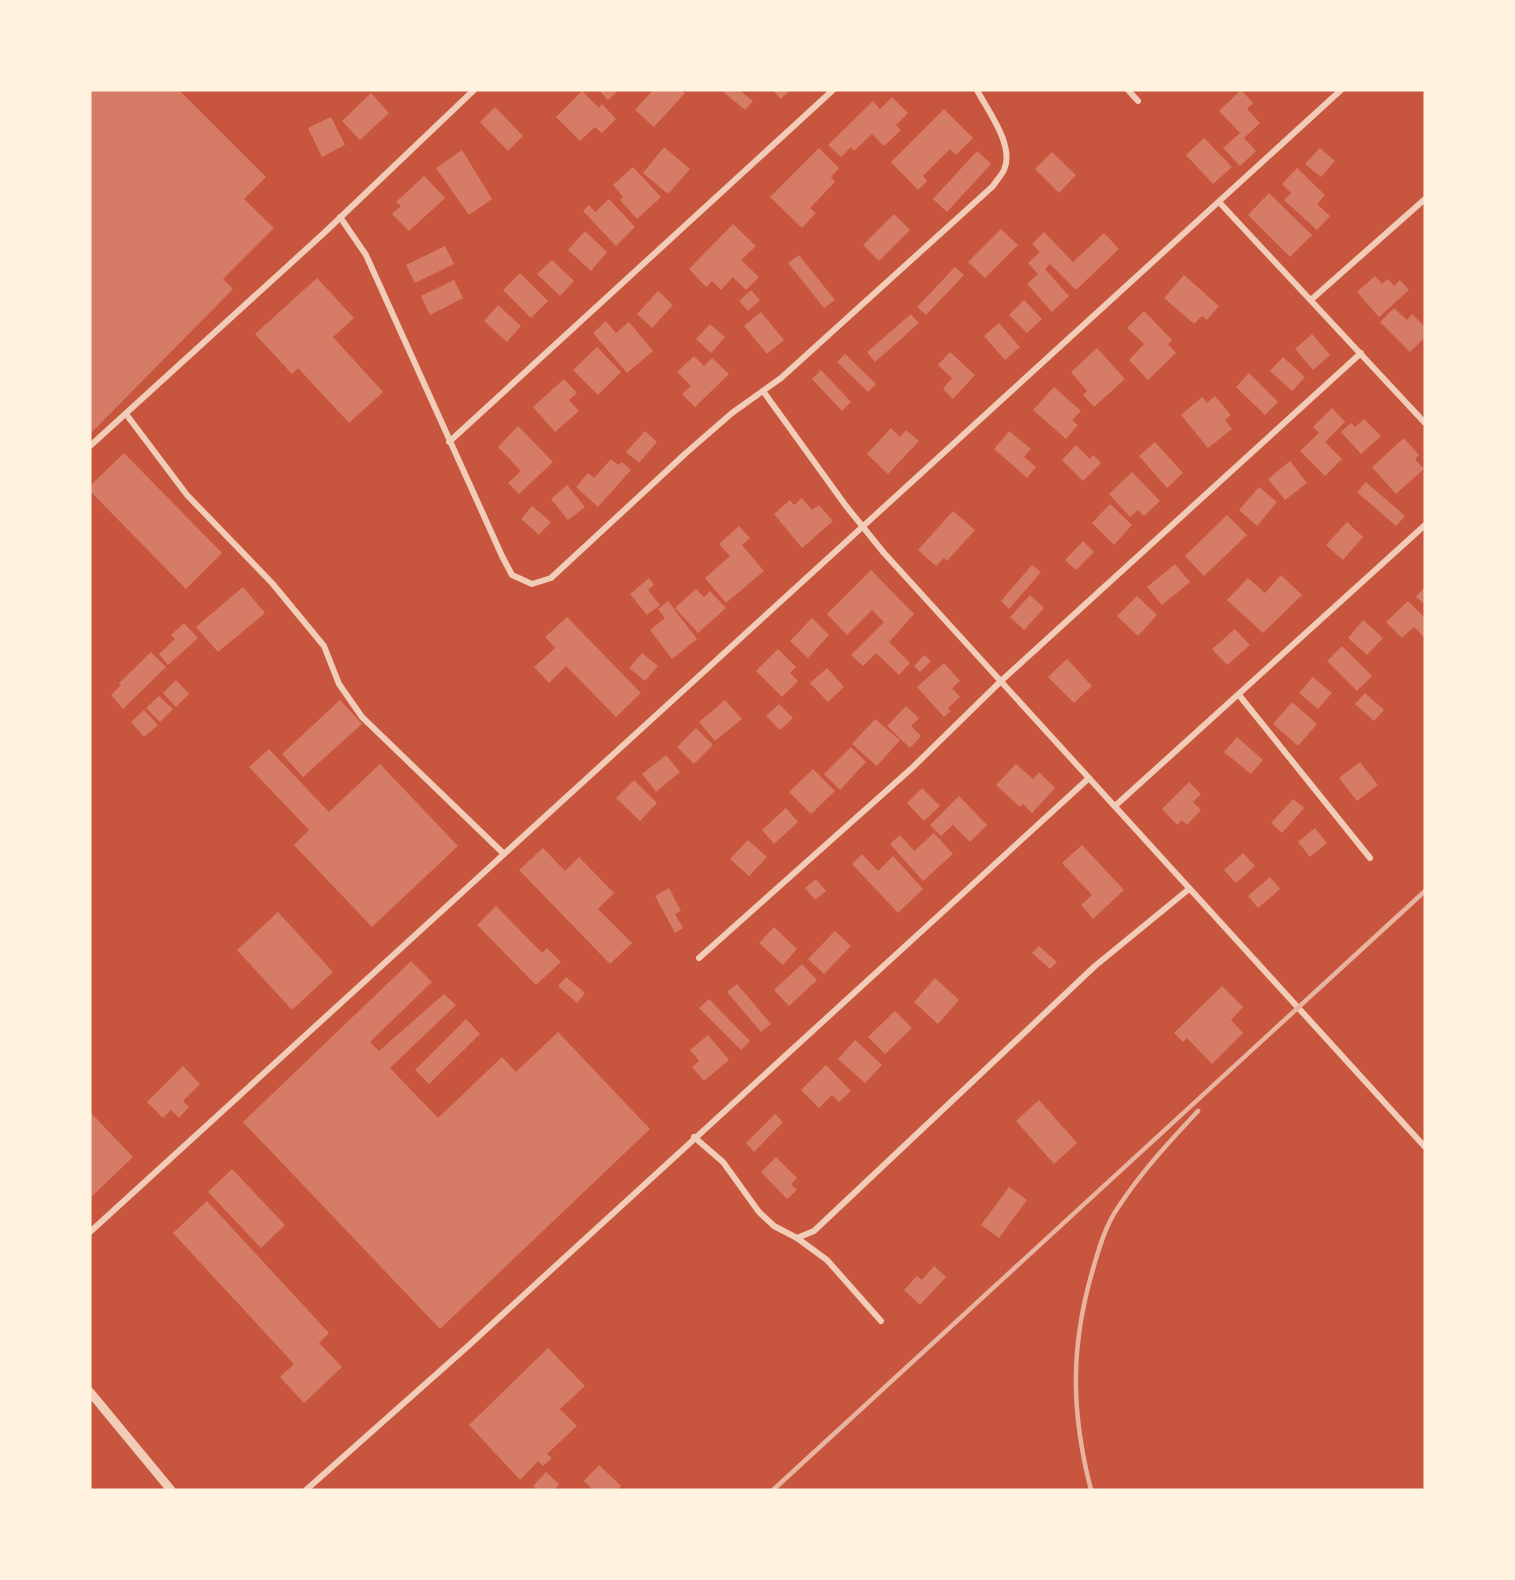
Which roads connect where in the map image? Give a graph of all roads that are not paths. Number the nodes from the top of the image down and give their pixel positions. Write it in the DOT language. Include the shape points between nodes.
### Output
graph roads {
  1 [pos="474,90"];
  2 [pos="833,90"];
  3 [pos="977,90"];
  4 [pos="1128,90"];
  5 [pos="1341,90"];
  6 [pos="1138,101"];
  7 [pos="1425,199"];
  8 [pos="1219,202"];
  9 [pos="340,217"];
  10 [pos="1312,299"];
  11 [pos="1361,353"];
  12 [pos="763,391"];
  13 [pos="126,414"];
  14 [pos="1425,423"];
  15 [pos="449,442"];
  16 [pos="90,446"];
  17 [pos="1425,525"];
  18 [pos="862,526"];
  19 [pos="1001,681"];
  20 [pos="1239,695"];
  21 [pos="1089,778"];
  22 [pos="1115,806"];
  23 [pos="504,854"];
  24 [pos="1370,858"];
  25 [pos="1189,890"];
  26 [pos="699,958"];
  27 [pos="694,1137"];
  28 [pos="1425,1147"];
  29 [pos="90,1232"];
  30 [pos="797,1238"];
  31 [pos="881,1321"];
  32 [pos="90,1392"];
  33 [pos="171,1490"];
  34 [pos="306,1490"];
  1 -- 9 [label="street"];
  2 -- 15 [label="street"];
  3 -- 12 [label="street" via="1005,148 1005,169 993,186"];
  4 -- 6 [label="street"];
  5 -- 8 [label="street"];
  7 -- 10 [label="street"];
  8 -- 10 [label="street"];
  8 -- 18 [label="street"];
  9 -- 13 [label="street"];
  9 -- 15 [label="street" via="366,255"];
  10 -- 11 [label="street"];
  11 -- 14 [label="street"];
  11 -- 19 [label="street"];
  12 -- 15 [label="street" via="686,453 552,578 532,584 512,574"];
  12 -- 18 [label="street"];
  13 -- 16 [label="street"];
  13 -- 23 [label="street" via="187,495 272,584 324,646 339,684 362,717"];
  17 -- 20 [label="street"];
  18 -- 19 [label="street"];
  18 -- 23 [label="street"];
  19 -- 21 [label="street"];
  19 -- 26 [label="street" via="912,768"];
  20 -- 22 [label="street"];
  20 -- 24 [label="street"];
  21 -- 22 [label="street"];
  21 -- 27 [label="street"];
  22 -- 25 [label="street"];
  23 -- 29 [label="street"];
  25 -- 28 [label="street"];
  25 -- 30 [label="street" via="1095,966 814,1231"];
  27 -- 30 [label="street" via="723,1162 759,1212 774,1226"];
  27 -- 34 [label="street"];
  30 -- 31 [label="street" via="827,1260"];
  32 -- 33 [label="street"];
}
